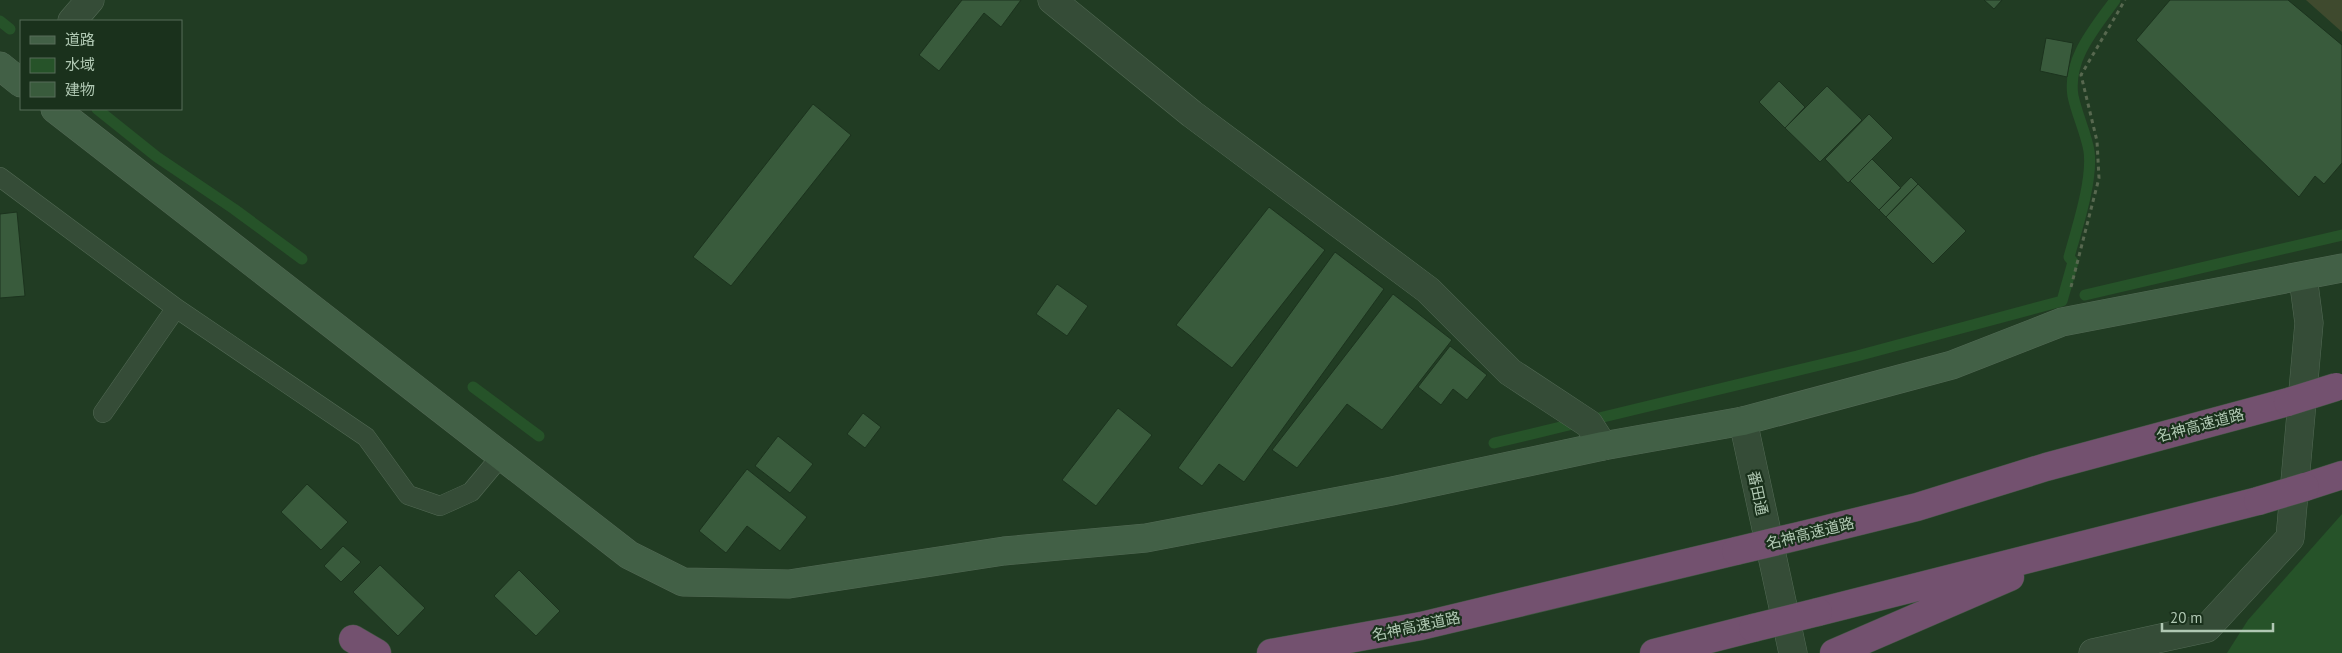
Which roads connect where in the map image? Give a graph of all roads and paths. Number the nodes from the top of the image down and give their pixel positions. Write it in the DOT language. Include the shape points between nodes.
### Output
graph roads {
  1 [pos="90,0"];
  2 [pos="1052,0"];
  3 [pos="2125,0"];
  4 [pos="73,20"];
  5 [pos="56,110"];
  6 [pos="0,177"];
  7 [pos="2342,268"];
  8 [pos="2303,277"];
  9 [pos="176,308"];
  10 [pos="2062,322"];
  11 [pos="2339,386"];
  12 [pos="103,413"];
  13 [pos="1743,421"];
  14 [pos="1603,446"];
  15 [pos="502,455"];
  16 [pos="2342,475"];
  17 [pos="2084,545"];
  18 [pos="2207,628"];
  19 [pos="354,639"];
  20 [pos="1836,652"];
  21 [pos="376,653"];
  22 [pos="1271,653"];
  23 [pos="1654,653"];
  24 [pos="1793,653"];
  25 [pos="2093,653"];
  26 [pos="2192,653"];
  1 -- 4 [label="street"];
  2 -- 14 [label="street" via="1192,114 1428,290 1510,372 1589,424"];
  3 -- 10 [label="path" via="2081,75 2097,141 2099,178"];
  5 -- 15 [label="street"];
  6 -- 9 [label="lane"];
  7 -- 8 [label="street"];
  8 -- 10 [label="street"];
  8 -- 18 [label="street" via="2309,323 2290,538"];
  9 -- 12 [label="lane"];
  9 -- 15 [label="lane" via="366,437 408,495 440,506 471,492"];
  10 -- 13 [label="street" via="1952,365"];
  11 -- 22 [label="highway, 名神高速道路, bridge" via="2046,467 1917,507 1421,626"];
  13 -- 14 [label="street"];
  13 -- 24 [label="street, 番田通"];
  14 -- 15 [label="street" via="1146,538 1004,551 789,584 683,582 629,555"];
  16 -- 17 [label="highway, bridge" via="2258,501"];
  17 -- 20 [label="highway"];
  17 -- 23 [label="highway, bridge"];
  18 -- 25 [label="street"];
  18 -- 26 [label="street"];
  19 -- 21 [label="highway"];
}
